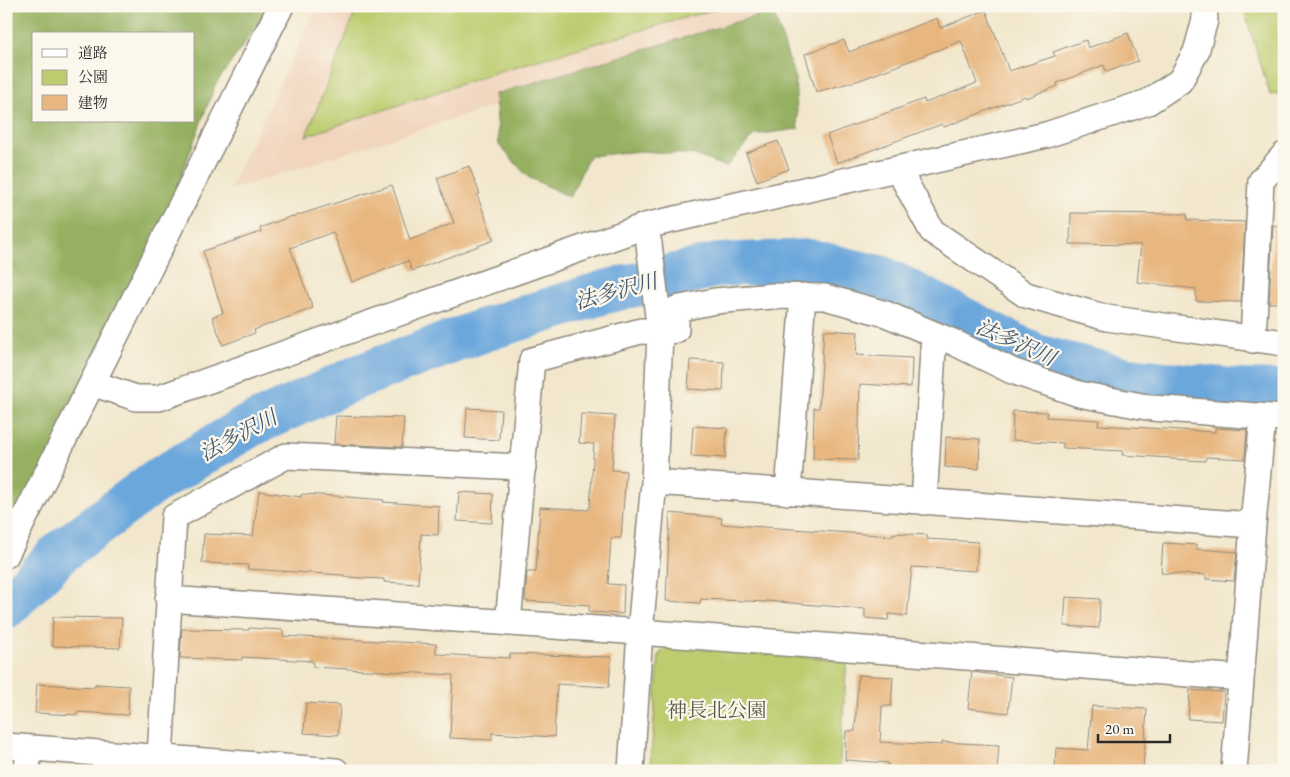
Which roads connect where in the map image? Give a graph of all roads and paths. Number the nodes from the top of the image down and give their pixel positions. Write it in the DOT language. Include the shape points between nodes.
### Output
graph roads {
  1 [pos="281,6"];
  2 [pos="1204,6"];
  3 [pos="1284,155"];
  4 [pos="898,169"];
  5 [pos="647,235"];
  6 [pos="803,296"];
  7 [pos="660,332"];
  8 [pos="934,334"];
  9 [pos="1253,340"];
  10 [pos="1284,343"];
  11 [pos="92,383"];
  12 [pos="1273,417"];
  13 [pos="523,467"];
  14 [pos="654,482"];
  15 [pos="788,492"];
  16 [pos="924,502"];
  17 [pos="1253,526"];
  18 [pos="6,555"];
  19 [pos="168,599"];
  20 [pos="508,623"];
  21 [pos="640,632"];
  22 [pos="1241,678"];
  23 [pos="21,755"];
  24 [pos="160,757"];
  25 [pos="336,771"];
  26 [pos="631,771"];
  27 [pos="1234,771"];
  1 -- 11 [label="street"];
  2 -- 4 [label="street" via="1205,20 1196,52 1180,82 1148,102 1046,135"];
  3 -- 9 [label="street" via="1261,181"];
  4 -- 5 [label="street"];
  4 -- 9 [label="street" via="932,231 1026,295 1108,318"];
  5 -- 7 [label="street"];
  5 -- 11 [label="street" via="159,398 136,398"];
  6 -- 7 [label="street" via="715,301 676,309 676,330"];
  6 -- 8 [label="street" via="825,296 886,314"];
  6 -- 15 [label="street"];
  7 -- 13 [label="street" via="641,330 532,360"];
  7 -- 14 [label="street"];
  8 -- 12 [label="street" via="1012,371 1079,394 1152,408"];
  8 -- 16 [label="street"];
  9 -- 10 [label="street"];
  11 -- 18 [label="street"];
  12 -- 17 [label="street"];
  13 -- 19 [label="street" via="286,456 174,517"];
  13 -- 20 [label="street"];
  14 -- 15 [label="street"];
  14 -- 21 [label="street"];
  15 -- 16 [label="street"];
  16 -- 17 [label="street"];
  17 -- 22 [label="street"];
  19 -- 20 [label="street"];
  19 -- 24 [label="street"];
  20 -- 21 [label="street"];
  21 -- 22 [label="street"];
  21 -- 26 [label="street"];
  22 -- 27 [label="street"];
  23 -- 24 [label="street"];
  24 -- 25 [label="street"];
}
